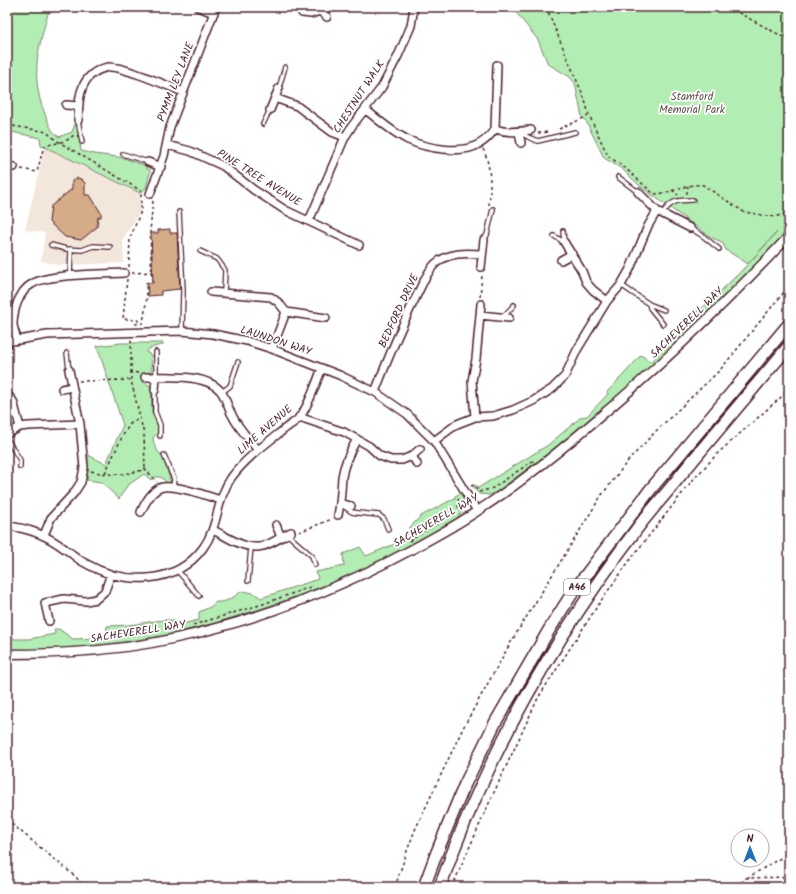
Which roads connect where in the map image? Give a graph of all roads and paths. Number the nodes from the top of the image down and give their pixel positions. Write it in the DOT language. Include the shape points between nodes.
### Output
graph roads {
  1 [pos="198,7"];
  2 [pos="414,7"];
  3 [pos="546,7"];
  4 [pos="728,7"];
  5 [pos="321,9"];
  6 [pos="215,10"];
  7 [pos="302,13"];
  8 [pos="327,17"];
  9 [pos="789,40"];
  10 [pos="497,65"];
  11 [pos="285,67"];
  12 [pos="279,88"];
  13 [pos="183,92"];
  14 [pos="275,98"];
  15 [pos="66,105"];
  16 [pos="79,106"];
  17 [pos="365,109"];
  18 [pos="270,110"];
  19 [pos="589,115"];
  20 [pos="78,120"];
  21 [pos="263,124"];
  22 [pos="8,125"];
  23 [pos="495,129"];
  24 [pos="559,129"];
  25 [pos="531,130"];
  26 [pos="7,131"];
  27 [pos="552,131"];
  28 [pos="519,132"];
  29 [pos="575,132"];
  30 [pos="345,137"];
  31 [pos="59,142"];
  32 [pos="82,142"];
  33 [pos="521,143"];
  34 [pos="480,144"];
  35 [pos="167,145"];
  36 [pos="123,154"];
  37 [pos="148,162"];
  38 [pos="10,166"];
  39 [pos="161,167"];
  40 [pos="618,177"];
  41 [pos="688,186"];
  42 [pos="141,192"];
  43 [pos="638,192"];
  44 [pos="150,194"];
  45 [pos="682,194"];
  46 [pos="693,200"];
  47 [pos="493,209"];
  48 [pos="789,209"];
  49 [pos="488,211"];
  50 [pos="179,212"];
  51 [pos="660,212"];
  52 [pos="309,221"];
  53 [pos="789,224"];
  54 [pos="690,228"];
  55 [pos="563,231"];
  56 [pos="786,233"];
  57 [pos="554,236"];
  58 [pos="484,240"];
  59 [pos="564,242"];
  60 [pos="51,245"];
  61 [pos="359,245"];
  62 [pos="110,247"];
  63 [pos="71,249"];
  64 [pos="719,249"];
  65 [pos="200,251"];
  66 [pos="482,254"];
  67 [pos="572,254"];
  68 [pos="561,260"];
  69 [pos="481,267"];
  70 [pos="152,272"];
  71 [pos="127,273"];
  72 [pos="70,276"];
  73 [pos="621,285"];
  74 [pos="789,286"];
  75 [pos="211,292"];
  76 [pos="224,293"];
  77 [pos="607,301"];
  78 [pos="481,304"];
  79 [pos="648,304"];
  80 [pos="514,305"];
  81 [pos="664,310"];
  82 [pos="286,312"];
  83 [pos="480,315"];
  84 [pos="326,318"];
  85 [pos="506,318"];
  86 [pos="143,323"];
  87 [pos="138,324"];
  88 [pos="664,324"];
  89 [pos="789,324"];
  90 [pos="182,331"];
  91 [pos="16,340"];
  92 [pos="7,342"];
  93 [pos="789,346"];
  94 [pos="272,349"];
  95 [pos="67,352"];
  96 [pos="156,352"];
  97 [pos="238,362"];
  98 [pos="322,368"];
  99 [pos="69,370"];
  100 [pos="146,377"];
  101 [pos="156,377"];
  102 [pos="131,380"];
  103 [pos="72,384"];
  104 [pos="62,389"];
  105 [pos="155,390"];
  106 [pos="789,390"];
  107 [pos="222,392"];
  108 [pos="376,392"];
  109 [pos="7,394"];
  110 [pos="300,417"];
  111 [pos="475,417"];
  112 [pos="140,418"];
  113 [pos="80,424"];
  114 [pos="20,427"];
  115 [pos="7,434"];
  116 [pos="160,436"];
  117 [pos="7,439"];
  118 [pos="357,439"];
  119 [pos="434,441"];
  120 [pos="420,449"];
  121 [pos="258,450"];
  122 [pos="164,455"];
  123 [pos="412,456"];
  124 [pos="534,460"];
  125 [pos="416,464"];
  126 [pos="20,467"];
  127 [pos="84,468"];
  128 [pos="145,469"];
  129 [pos="105,473"];
  130 [pos="162,487"];
  131 [pos="173,488"];
  132 [pos="464,489"];
  133 [pos="221,500"];
  134 [pos="341,504"];
  135 [pos="351,506"];
  136 [pos="477,511"];
  137 [pos="141,512"];
  138 [pos="338,515"];
  139 [pos="276,525"];
  140 [pos="7,526"];
  141 [pos="388,529"];
  142 [pos="213,530"];
  143 [pos="286,534"];
  144 [pos="44,535"];
  145 [pos="406,542"];
  146 [pos="251,547"];
  147 [pos="315,565"];
  148 [pos="177,570"];
  149 [pos="111,574"];
  150 [pos="248,582"];
  151 [pos="314,585"];
  152 [pos="199,596"];
  153 [pos="49,621"];
  154 [pos="193,625"];
  155 [pos="7,654"];
  156 [pos="7,820"];
  157 [pos="789,853"];
  158 [pos="789,877"];
  159 [pos="746,878"];
  160 [pos="84,887"];
  161 [pos="395,887"];
  162 [pos="424,887"];
  163 [pos="440,887"];
  164 [pos="452,887"];
  165 [pos="737,887"];
  1 -- 6 [label="street"];
  2 -- 17 [label="street, CHESTNUT WALK" via="411,26 398,56 382,87"];
  3 -- 19 [label="path"];
  4 -- 9 [label="path"];
  5 -- 7 [label="street" via="311,14"];
  5 -- 8 [label="street"];
  6 -- 13 [label="street, PYMM LEY LANE"];
  10 -- 23 [label="street"];
  11 -- 12 [label="lane"];
  12 -- 14 [label="street"];
  13 -- 16 [label="street" via="125,70 110,67 96,71 88,77 82,89"];
  13 -- 35 [label="street, PYMM LEY LANE" via="170,126"];
  14 -- 18 [label="street"];
  14 -- 30 [label="street" via="297,106 332,132"];
  15 -- 16 [label="street"];
  16 -- 20 [label="street"];
  17 -- 30 [label="street, CHESTNUT WALK"];
  17 -- 34 [label="street" via="389,129 424,146 462,150"];
  18 -- 21 [label="lane"];
  19 -- 24 [label="path"];
  19 -- 41 [label="path" via="608,156 654,194 663,194"];
  20 -- 31 [label="path" via="73,136"];
  20 -- 32 [label="lane"];
  22 -- 26 [label="path"];
  22 -- 31 [label="path" via="46,132"];
  23 -- 28 [label="street"];
  23 -- 34 [label="street"];
  25 -- 27 [label="path" via="536,134"];
  25 -- 28 [label="street"];
  28 -- 29 [label="lane" via="538,141"];
  28 -- 33 [label="street"];
  30 -- 52 [label="street, CHESTNUT WALK"];
  31 -- 38 [label="path" via="44,146 37,172"];
  31 -- 42 [label="path"];
  34 -- 49 [label="path" via="486,156 490,183"];
  35 -- 39 [label="street, PYMM LEY LANE"];
  35 -- 52 [label="street, PINE TREE AVENUE" via="190,151 223,166 285,210"];
  36 -- 37 [label="lane"];
  37 -- 39 [label="street"];
  39 -- 44 [label="street, PYMM LEY LANE"];
  40 -- 43 [label="lane"];
  41 -- 45 [label="path" via="687,193"];
  41 -- 48 [label="path" via="703,185 744,212 761,216 775,217"];
  42 -- 44 [label="path"];
  42 -- 71 [label="path" via="141,211 130,238"];
  43 -- 51 [label="street"];
  44 -- 70 [label="path" via="153,199 150,232"];
  46 -- 51 [label="lane" via="674,201"];
  47 -- 58 [label="lane"];
  50 -- 90 [label="lane" via="183,290"];
  51 -- 54 [label="street"];
  51 -- 73 [label="street" via="648,226"];
  52 -- 61 [label="street, PINE TREE AVENUE"];
  53 -- 56 [label="path"];
  54 -- 64 [label="lane"];
  55 -- 59 [label="lane"];
  56 -- 136 [label="street, SACHEVERELL WAY" via="709,319 636,386 574,439"];
  57 -- 59 [label="lane"];
  58 -- 66 [label="street"];
  59 -- 67 [label="street"];
  60 -- 63 [label="lane"];
  62 -- 63 [label="lane"];
  63 -- 72 [label="lane"];
  65 -- 76 [label="lane" via="217,259 225,270"];
  66 -- 69 [label="street"];
  66 -- 108 [label="street, BEDFORD DRIVE" via="465,253 450,256 436,264 425,278"];
  67 -- 68 [label="street"];
  67 -- 77 [label="street" via="586,282"];
  69 -- 78 [label="path"];
  70 -- 71 [label="path"];
  70 -- 86 [label="path" via="152,282 146,283 147,297"];
  71 -- 72 [label="street"];
  71 -- 87 [label="path" via="123,319 138,320"];
  72 -- 91 [label="street" via="42,280 31,284 24,291 16,305 13,325"];
  73 -- 77 [label="street"];
  73 -- 79 [label="lane"];
  74 -- 161 [label="path" via="720,370 656,431 627,462 602,496 511,642 463,728 415,830"];
  75 -- 76 [label="street"];
  76 -- 82 [label="street" via="271,297"];
  77 -- 111 [label="street" via="577,350 565,376 552,389 513,410 493,416"];
  78 -- 83 [label="street"];
  79 -- 81 [label="lane"];
  79 -- 88 [label="lane"];
  80 -- 85 [label="lane"];
  82 -- 84 [label="street"];
  82 -- 94 [label="street"];
  83 -- 85 [label="street"];
  83 -- 111 [label="street" via="472,381"];
  89 -- 162 [label="highway, A46" via="650,490 549,630 494,723 465,784"];
  90 -- 91 [label="street, LAUNDON WAY" via="46,335"];
  90 -- 94 [label="street, LAUNDON WAY" via="213,334"];
  91 -- 92 [label="street, LAUNDON WAY"];
  93 -- 163 [label="highway, A46" via="639,526 592,591 559,643 486,775 449,859"];
  94 -- 98 [label="street, LAUNDON WAY"];
  95 -- 99 [label="lane"];
  96 -- 101 [label="lane"];
  97 -- 107 [label="lane" via="230,386"];
  98 -- 108 [label="street, LAUNDON WAY"];
  98 -- 110 [label="street, LIME AVENUE"];
  99 -- 103 [label="street"];
  100 -- 101 [label="street"];
  100 -- 102 [label="path" via="131,372"];
  101 -- 105 [label="street"];
  101 -- 107 [label="street" via="202,380 213,384"];
  102 -- 103 [label="path"];
  102 -- 112 [label="path"];
  103 -- 104 [label="street"];
  103 -- 113 [label="street"];
  105 -- 116 [label="lane" via="155,412 160,425"];
  106 -- 164 [label="path" via="718,453 691,482 600,602 538,698"];
  107 -- 121 [label="street" via="236,424"];
  108 -- 119 [label="street, LAUNDON WAY" via="407,414"];
  109 -- 114 [label="street" via="14,401"];
  110 -- 118 [label="street"];
  110 -- 121 [label="street, LIME AVENUE"];
  111 -- 119 [label="street" via="457,424"];
  112 -- 128 [label="path" via="144,434"];
  112 -- 129 [label="path" via="130,424"];
  113 -- 114 [label="street"];
  113 -- 127 [label="street"];
  114 -- 115 [label="street"];
  117 -- 126 [label="lane" via="20,460"];
  118 -- 123 [label="street" via="380,456 391,460 402,460"];
  118 -- 134 [label="street" via="345,463"];
  119 -- 132 [label="street, LAUNDON WAY"];
  120 -- 123 [label="street"];
  121 -- 133 [label="street, LIME AVENUE" via="232,478"];
  122 -- 131 [label="lane" via="174,479"];
  123 -- 125 [label="street"];
  124 -- 132 [label="path" via="493,488 479,492 474,485"];
  127 -- 129 [label="path"];
  127 -- 144 [label="street" via="81,482 74,494 51,518"];
  128 -- 129 [label="path" via="119,475"];
  128 -- 130 [label="path"];
  130 -- 131 [label="street"];
  130 -- 137 [label="street" via="150,497"];
  131 -- 133 [label="street"];
  132 -- 136 [label="street, LAUNDON WAY"];
  132 -- 145 [label="path" via="456,493 460,500 456,512"];
  133 -- 142 [label="street, LIME AVENUE"];
  134 -- 135 [label="street"];
  134 -- 138 [label="street"];
  134 -- 141 [label="lane" via="352,512 379,515 384,519"];
  136 -- 155 [label="street, SACHEVERELL WAY" via="438,535 361,575 272,610 219,627 171,639 104,650"];
  138 -- 143 [label="path" via="297,533"];
  139 -- 143 [label="street"];
  140 -- 144 [label="street, LIME AVENUE" via="23,527"];
  142 -- 146 [label="street"];
  142 -- 148 [label="street, LIME AVENUE" via="195,557"];
  143 -- 146 [label="street" via="263,546"];
  143 -- 147 [label="lane" via="312,556"];
  144 -- 149 [label="street, LIME AVENUE" via="84,563"];
  146 -- 150 [label="lane"];
  148 -- 149 [label="street, LIME AVENUE" via="166,575 141,579"];
  148 -- 152 [label="lane"];
  149 -- 153 [label="street" via="105,591 96,599 64,599 45,603"];
  151 -- 154 [label="path" via="263,604"];
  156 -- 160 [label="path" via="76,877"];
  157 -- 159 [label="path"];
  158 -- 159 [label="path"];
  159 -- 165 [label="path"];
}
